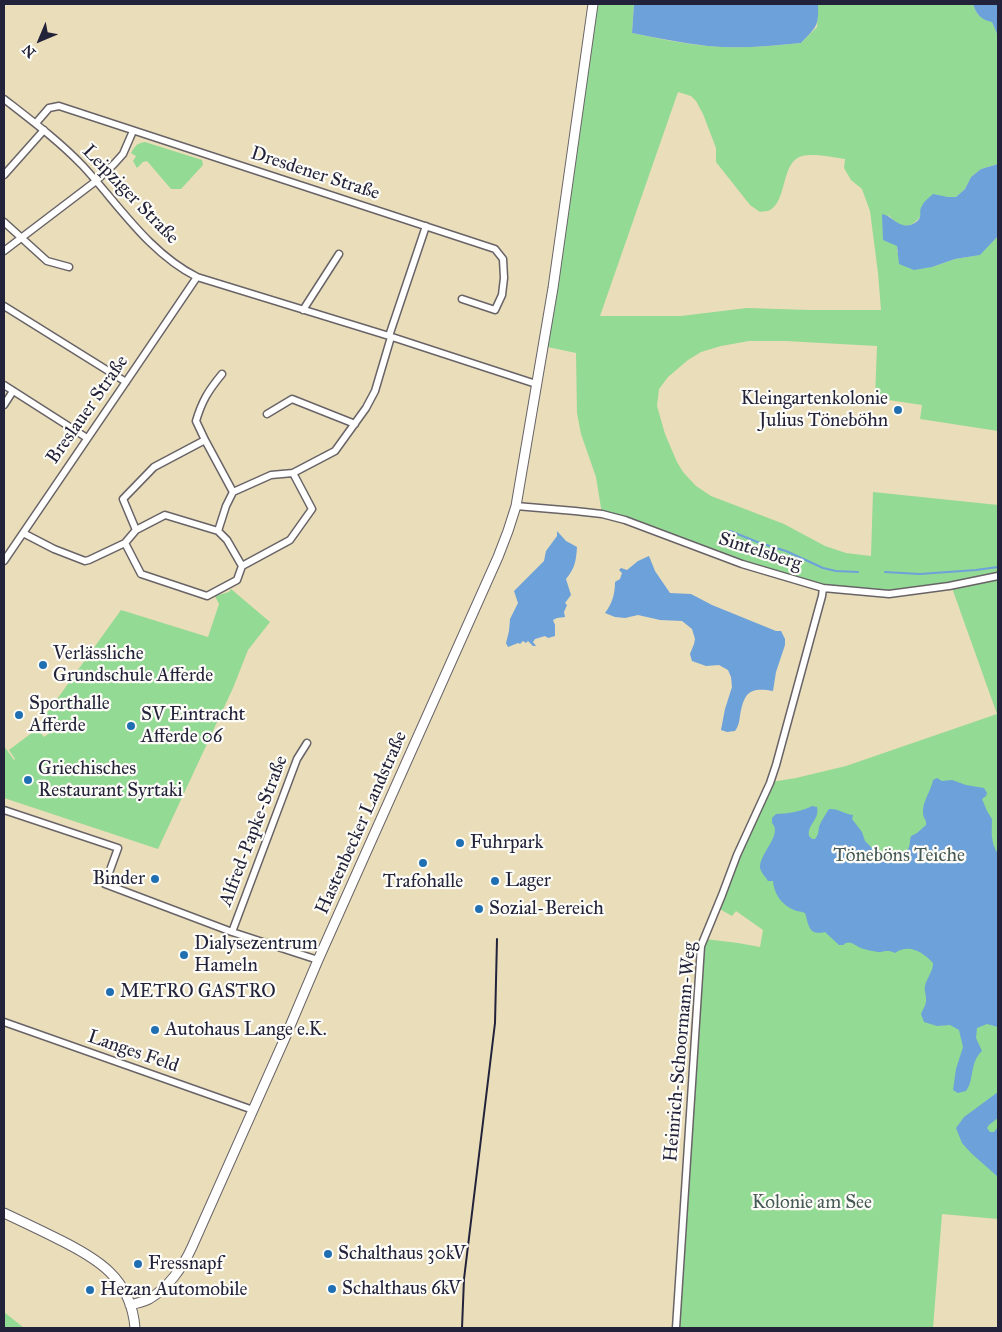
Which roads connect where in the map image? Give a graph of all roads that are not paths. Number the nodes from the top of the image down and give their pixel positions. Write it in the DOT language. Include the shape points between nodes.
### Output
graph roads {
  1 [pos="593,4"];
  2 [pos="4,99"];
  3 [pos="36,123"];
  4 [pos="44,130"];
  5 [pos="133,131"];
  6 [pos="4,175"];
  7 [pos="96,181"];
  8 [pos="4,222"];
  9 [pos="426,226"];
  10 [pos="21,238"];
  11 [pos="4,252"];
  12 [pos="339,254"];
  13 [pos="69,267"];
  14 [pos="197,277"];
  15 [pos="462,299"];
  16 [pos="4,306"];
  17 [pos="303,310"];
  18 [pos="390,337"];
  19 [pos="222,374"];
  20 [pos="126,382"];
  21 [pos="536,384"];
  22 [pos="4,386"];
  23 [pos="13,391"];
  24 [pos="4,405"];
  25 [pos="267,414"];
  26 [pos="355,424"];
  27 [pos="87,438"];
  28 [pos="205,440"];
  29 [pos="293,473"];
  30 [pos="233,492"];
  31 [pos="516,506"];
  32 [pos="136,530"];
  33 [pos="218,531"];
  34 [pos="23,533"];
  35 [pos="125,543"];
  36 [pos="4,561"];
  37 [pos="242,566"];
  38 [pos="998,576"];
  39 [pos="822,588"];
  40 [pos="306,743"];
  41 [pos="4,810"];
  42 [pos="232,932"];
  43 [pos="318,960"];
  44 [pos="4,1022"];
  45 [pos="253,1110"];
  46 [pos="4,1213"];
  47 [pos="130,1305"];
  48 [pos="135,1328"];
  49 [pos="676,1328"];
  1 -- 21 [label="main road, Hastenbecker Landstraße" via="562,230"];
  2 -- 3 [label="street, Leipziger Straße"];
  3 -- 4 [label="street, Leipziger Straße"];
  3 -- 5 [label="street, Dresdener Straße" via="49,108 59,106"];
  4 -- 6 [label="street"];
  4 -- 7 [label="street, Leipziger Straße"];
  5 -- 7 [label="street" via="123,154"];
  5 -- 9 [label="street, Dresdener Straße"];
  7 -- 10 [label="street"];
  7 -- 14 [label="street, Leipziger Straße" via="157,248"];
  8 -- 10 [label="street"];
  9 -- 15 [label="street, Dresdener Straße" via="495,249 503,259 502,295 495,310"];
  9 -- 18 [label="street"];
  10 -- 11 [label="street"];
  10 -- 13 [label="street" via="47,261"];
  12 -- 17 [label="street"];
  14 -- 17 [label="street, Leipziger Straße"];
  14 -- 20 [label="street, Breslauer Straße"];
  16 -- 20 [label="street"];
  17 -- 18 [label="street, Leipziger Straße"];
  18 -- 21 [label="street, Leipziger Straße"];
  18 -- 26 [label="street" via="375,391"];
  19 -- 28 [label="street" via="208,391 196,421"];
  20 -- 27 [label="street, Breslauer Straße"];
  21 -- 31 [label="main road, Hastenbecker Landstraße"];
  22 -- 23 [label="street"];
  23 -- 24 [label="street"];
  23 -- 27 [label="street"];
  25 -- 26 [label="street" via="292,399"];
  26 -- 29 [label="street" via="335,451"];
  27 -- 34 [label="street, Breslauer Straße"];
  28 -- 30 [label="street"];
  28 -- 32 [label="street" via="154,467 123,499"];
  29 -- 30 [label="street" via="271,475"];
  29 -- 37 [label="street" via="312,509 290,540"];
  30 -- 33 [label="street"];
  31 -- 39 [label="street, Sintelsberg" via="602,514 742,564"];
  31 -- 43 [label="main road, Hastenbecker Landstraße" via="498,557"];
  32 -- 33 [label="street" via="165,514"];
  32 -- 35 [label="street"];
  33 -- 37 [label="street"];
  34 -- 35 [label="street" via="85,561"];
  34 -- 36 [label="street, Breslauer Straße"];
  35 -- 37 [label="street" via="141,574 206,596 237,580"];
  38 -- 39 [label="street, Sintelsberg" via="889,594"];
  39 -- 49 [label="street, Heinrich-Schoormann-Weg" via="770,782 701,946"];
  40 -- 42 [label="street, Alfred-Papke-Straße" via="297,759"];
  41 -- 42 [label="street" via="118,848 105,884"];
  42 -- 43 [label="street"];
  43 -- 45 [label="main road, Hastenbecker Landstraße"];
  44 -- 45 [label="street, Langes Feld"];
  45 -- 47 [label="main road, Hastenbecker Landstraße" via="185,1261 155,1295"];
  46 -- 47 [label="main road" via="101,1263 121,1284"];
  47 -- 48 [label="main road"];
}
